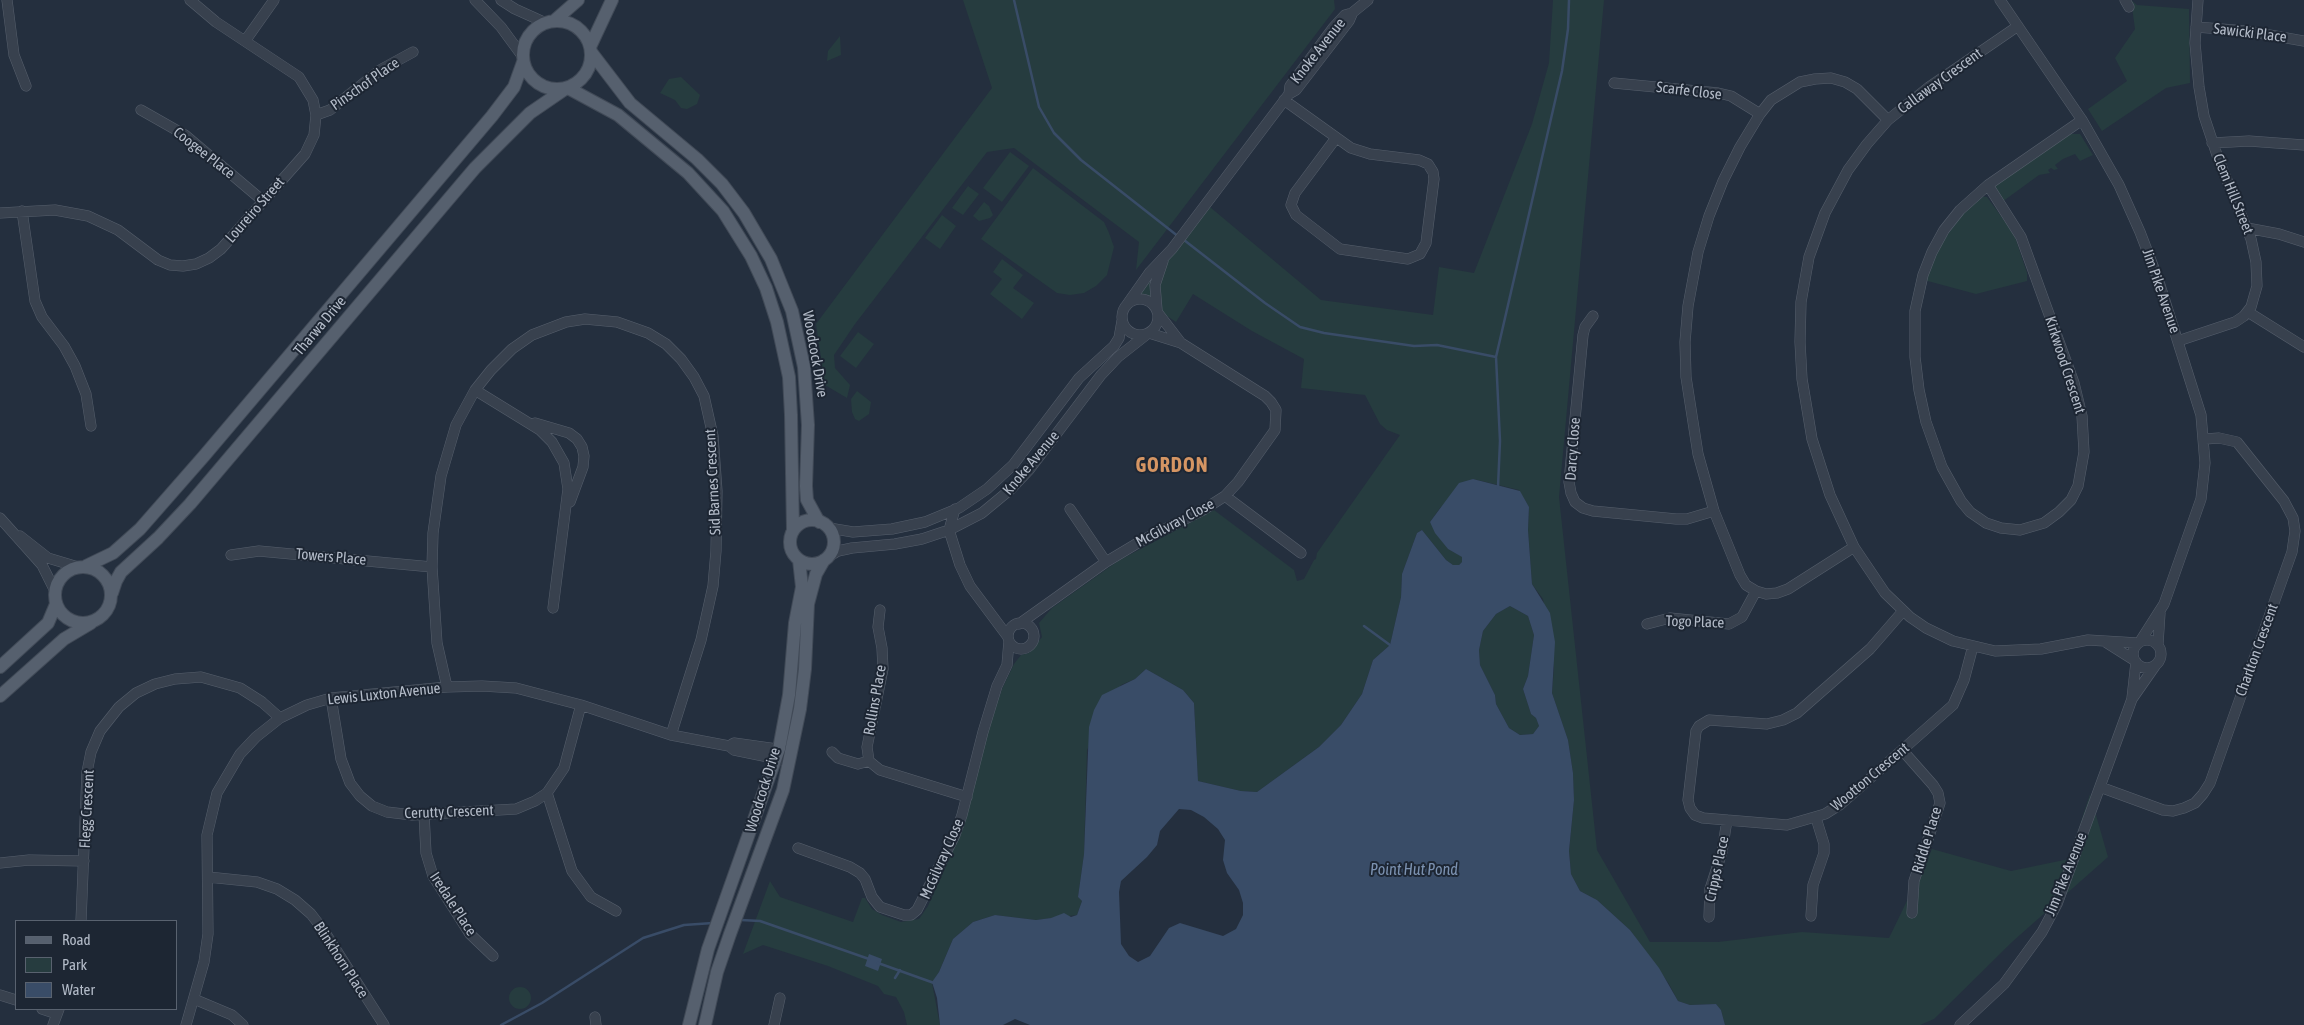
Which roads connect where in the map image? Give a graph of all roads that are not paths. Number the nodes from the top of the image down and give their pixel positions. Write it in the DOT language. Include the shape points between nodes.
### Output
graph roads {
  1 [pos="7,0"];
  2 [pos="190,0"];
  3 [pos="274,0"];
  4 [pos="475,0"];
  5 [pos="501,0"];
  6 [pos="578,0"];
  7 [pos="612,0"];
  8 [pos="2000,0"];
  9 [pos="2198,0"];
  10 [pos="1364,1"];
  11 [pos="550,22"];
  12 [pos="2018,26"];
  13 [pos="2196,28"];
  14 [pos="244,40"];
  15 [pos="2304,41"];
  16 [pos="590,49"];
  17 [pos="413,52"];
  18 [pos="523,60"];
  19 [pos="1614,82"];
  20 [pos="26,86"];
  21 [pos="566,89"];
  22 [pos="1286,97"];
  23 [pos="141,110"];
  24 [pos="1760,114"];
  25 [pos="316,115"];
  26 [pos="1888,120"];
  27 [pos="2082,120"];
  28 [pos="1336,138"];
  29 [pos="2212,143"];
  30 [pos="2304,145"];
  31 [pos="1988,185"];
  32 [pos="263,201"];
  33 [pos="22,211"];
  34 [pos="0,213"];
  35 [pos="2248,228"];
  36 [pos="2304,242"];
  37 [pos="1163,260"];
  38 [pos="1126,306"];
  39 [pos="1157,311"];
  40 [pos="2248,312"];
  41 [pos="1593,316"];
  42 [pos="1122,321"];
  43 [pos="1147,334"];
  44 [pos="2178,341"];
  45 [pos="1181,343"];
  46 [pos="2304,346"];
  47 [pos="475,390"];
  48 [pos="509,411"];
  49 [pos="91,426"];
  50 [pos="2205,439"];
  51 [pos="1225,496"];
  52 [pos="955,509"];
  53 [pos="1070,509"];
  54 [pos="1714,511"];
  55 [pos="930,520"];
  56 [pos="3,521"];
  57 [pos="824,525"];
  58 [pos="564,528"];
  59 [pos="949,530"];
  60 [pos="793,531"];
  61 [pos="1854,547"];
  62 [pos="1301,553"];
  63 [pos="231,556"];
  64 [pos="826,559"];
  65 [pos="799,560"];
  66 [pos="1106,562"];
  67 [pos="82,566"];
  68 [pos="432,567"];
  69 [pos="55,591"];
  70 [pos="1756,591"];
  71 [pos="112,593"];
  72 [pos="56,604"];
  73 [pos="1044,607"];
  74 [pos="553,608"];
  75 [pos="880,610"];
  76 [pos="1903,610"];
  77 [pos="2160,612"];
  78 [pos="993,616"];
  79 [pos="92,622"];
  80 [pos="1017,624"];
  81 [pos="1647,624"];
  82 [pos="1033,630"];
  83 [pos="1009,639"];
  84 [pos="2103,640"];
  85 [pos="2139,642"];
  86 [pos="2158,644"];
  87 [pos="1973,646"];
  88 [pos="1024,649"];
  89 [pos="2135,661"];
  90 [pos="1007,665"];
  91 [pos="2155,666"];
  92 [pos="0,667"];
  93 [pos="447,687"];
  94 [pos="0,696"];
  95 [pos="331,698"];
  96 [pos="2132,699"];
  97 [pos="582,705"];
  98 [pos="280,718"];
  99 [pos="671,735"];
  100 [pos="1903,751"];
  101 [pos="832,752"];
  102 [pos="778,754"];
  103 [pos="791,757"];
  104 [pos="869,761"];
  105 [pos="2100,787"];
  106 [pos="547,793"];
  107 [pos="967,797"];
  108 [pos="424,814"];
  109 [pos="1816,818"];
  110 [pos="1727,820"];
  111 [pos="798,848"];
  112 [pos="84,861"];
  113 [pos="0,863"];
  114 [pos="208,877"];
  115 [pos="616,911"];
  116 [pos="1912,913"];
  117 [pos="1811,916"];
  118 [pos="1709,917"];
  119 [pos="81,920"];
  120 [pos="493,956"];
  121 [pos="0,995"];
  122 [pos="780,998"];
  123 [pos="194,999"];
  124 [pos="15,1000"];
  125 [pos="58,1011"];
  126 [pos="53,1025"];
  127 [pos="186,1025"];
  128 [pos="243,1025"];
  129 [pos="384,1025"];
  130 [pos="689,1025"];
  131 [pos="705,1025"];
  132 [pos="774,1025"];
  133 [pos="1960,1025"];
  1 -- 20 [label="street" via="14,55"];
  2 -- 14 [label="street, Loureiro Street" via="210,18"];
  3 -- 14 [label="street"];
  4 -- 18 [label="street" via="501,27"];
  5 -- 11 [label="street"];
  6 -- 11 [label="main road"];
  7 -- 16 [label="main road"];
  8 -- 12 [label="street, Jim Pike Avenue"];
  9 -- 13 [label="street, Clem Hill Street"];
  10 -- 22 [label="street, Knoke Avenue" via="1296,90"];
  11 -- 16 [label="main road" via="566,22 576,28 585,36"];
  11 -- 18 [label="main road" via="528,36"];
  12 -- 26 [label="street, Callaway Crescent" via="1929,87"];
  12 -- 27 [label="street, Jim Pike Avenue"];
  13 -- 15 [label="street, Sawicki Place" via="2247,31"];
  13 -- 29 [label="street, Clem Hill Street" via="2199,87"];
  14 -- 25 [label="street, Loureiro Street" via="299,76 310,94"];
  16 -- 21 [label="main road" via="590,64 585,76"];
  16 -- 57 [label="main road, Woodcock Drive" via="630,103 722,184 744,212 772,259 786,293 801,355 807,406 807,500"];
  17 -- 25 [label="street, Pinschof Place" via="380,70 330,110"];
  18 -- 21 [label="main road" via="529,75 538,84 550,89"];
  18 -- 67 [label="main road, Tharwa Drive" via="508,95 492,116 255,397 140,528 113,553"];
  19 -- 24 [label="street, Scarfe Close" via="1718,93 1731,96"];
  21 -- 60 [label="main road, Woodcock Drive" via="618,115 688,173 712,198 751,256 766,288 786,358 792,415"];
  21 -- 71 [label="main road, Tharwa Drive" via="530,113 475,168 190,504 121,572"];
  22 -- 28 [label="street"];
  22 -- 37 [label="street, Knoke Avenue"];
  23 -- 32 [label="street, Coogee Place" via="184,135"];
  24 -- 26 [label="street" via="1785,90 1808,80 1831,78 1857,89"];
  24 -- 54 [label="street" via="1727,172 1708,216 1693,270 1688,306 1685,360 1691,415"];
  25 -- 32 [label="street, Loureiro Street" via="309,147"];
  26 -- 61 [label="street, Callaway Crescent" via="1848,170 1825,212 1809,257 1801,302 1802,370 1812,439 1830,495"];
  27 -- 31 [label="street, Kirkwood Crescent"];
  27 -- 44 [label="street, Jim Pike Avenue" via="2119,186 2140,232"];
  28 -- 28 [label="street" via="1366,153 1428,164 1434,180 1426,243 1420,254 1408,259 1340,249 1296,215 1291,205 1295,193"];
  29 -- 30 [label="street" via="2250,141"];
  29 -- 35 [label="street, Clem Hill Street"];
  31 -- 31 [label="street, Kirkwood Crescent" via="2021,237 2074,383 2082,416 2084,452 2078,486 2071,500 2044,523 2020,530 1986,523 1960,502 1942,467 1926,422 1915,356 1915,311 1929,260 1944,230 1960,210"];
  32 -- 33 [label="street, Loureiro Street" via="221,250 196,264 183,266 158,260 118,230 88,216 55,210"];
  33 -- 34 [label="street, Loureiro Street"];
  33 -- 49 [label="street" via="35,301 75,366 86,394"];
  35 -- 36 [label="street"];
  35 -- 40 [label="street, Clem Hill Street" via="2258,286"];
  37 -- 38 [label="street, Knoke Avenue" via="1150,272"];
  37 -- 39 [label="street, Knoke Avenue" via="1154,285"];
  38 -- 39 [label="street" via="1142,299"];
  38 -- 42 [label="street"];
  39 -- 43 [label="street" via="1156,327"];
  39 -- 45 [label="street, McGilvray Close"];
  40 -- 44 [label="street" via="2235,322"];
  40 -- 46 [label="street"];
  41 -- 54 [label="street, Darcy Close" via="1583,335 1570,472 1575,502 1593,511 1676,519"];
  42 -- 43 [label="street" via="1128,331"];
  42 -- 52 [label="street, Knoke Avenue" via="1114,346 1079,378 1013,465 987,489"];
  43 -- 45 [label="street, McGilvray Close"];
  43 -- 59 [label="street, Knoke Avenue" via="1101,375 1030,469 1011,489 982,512"];
  44 -- 50 [label="street, Jim Pike Avenue" via="2195,393"];
  45 -- 51 [label="street, McGilvray Close" via="1264,396 1276,410 1277,420 1272,434"];
  47 -- 48 [label="street"];
  47 -- 68 [label="street, Sid Barnes Crescent" via="456,424 441,476"];
  47 -- 99 [label="street, Sid Barnes Crescent" via="512,349 532,335 566,322 585,319 617,322 648,333 666,344 694,376 704,396 713,436 717,491 716,551 706,622"];
  48 -- 58 [label="street" via="540,430 552,442 564,463 568,489"];
  48 -- 58 [label="street" via="569,433 582,446 583,467"];
  50 -- 77 [label="street, Jim Pike Avenue" via="2200,500"];
  50 -- 105 [label="street, Charlton Crescent" via="2237,442 2284,501 2293,518 2292,552 2210,783 2203,794 2195,802 2173,811"];
  51 -- 62 [label="street"];
  51 -- 66 [label="street, McGilvray Close"];
  52 -- 55 [label="street, Knoke Avenue"];
  52 -- 59 [label="street"];
  53 -- 66 [label="street"];
  54 -- 70 [label="street" via="1740,575 1746,585"];
  55 -- 57 [label="street, Knoke Avenue" via="892,529 852,532"];
  55 -- 59 [label="street"];
  56 -- 67 [label="street" via="48,558"];
  56 -- 69 [label="street" via="42,565"];
  57 -- 60 [label="main road" via="807,521"];
  57 -- 64 [label="main road" via="832,534 833,546"];
  58 -- 74 [label="street"];
  59 -- 64 [label="street, Knoke Avenue" via="922,539 845,549"];
  59 -- 78 [label="street" via="970,586"];
  60 -- 65 [label="main road" via="790,543"];
  61 -- 70 [label="street" via="1788,589 1766,594"];
  61 -- 76 [label="street, Callaway Crescent" via="1878,584"];
  63 -- 68 [label="street, Towers Place" via="259,551"];
  64 -- 65 [label="main road" via="812,564"];
  64 -- 103 [label="main road, Woodcock Drive" via="816,574 808,604 805,669"];
  65 -- 102 [label="main road, Woodcock Drive" via="802,587"];
  66 -- 73 [label="street, McGilvray Close"];
  67 -- 69 [label="main road" via="63,575"];
  67 -- 71 [label="main road" via="96,569 104,575"];
  68 -- 93 [label="street, Sid Barnes Crescent" via="437,643"];
  69 -- 72 [label="main road"];
  70 -- 81 [label="street, Togo Place" via="1742,617 1729,624 1670,618"];
  71 -- 79 [label="main road" via="107,611"];
  72 -- 79 [label="main road" via="66,618 83,624"];
  72 -- 92 [label="main road" via="48,623"];
  73 -- 80 [label="street, McGilvray Close"];
  73 -- 82 [label="street, McGilvray Close"];
  75 -- 104 [label="street, Rollins Place" via="878,627 882,669 867,747"];
  76 -- 87 [label="street, Callaway Crescent" via="1932,631"];
  76 -- 110 [label="street, Wootton Crescent" via="1870,649 1797,713 1768,724 1709,720 1698,726 1688,800 1690,808 1695,815 1704,818"];
  77 -- 85 [label="street, Jim Pike Avenue"];
  77 -- 86 [label="street, Jim Pike Avenue"];
  78 -- 80 [label="street"];
  78 -- 83 [label="street"];
  79 -- 94 [label="main road" via="64,639"];
  80 -- 82 [label="street" via="1028,625"];
  80 -- 83 [label="street" via="1010,630"];
  82 -- 88 [label="street" via="1033,643"];
  83 -- 88 [label="street" via="1017,649"];
  83 -- 90 [label="street, McGilvray Close"];
  84 -- 85 [label="street, Callaway Crescent"];
  84 -- 87 [label="street, Callaway Crescent" via="2018,652"];
  84 -- 89 [label="street"];
  85 -- 86 [label="street" via="2150,639"];
  85 -- 89 [label="street" via="2133,653"];
  86 -- 91 [label="street" via="2162,656"];
  87 -- 100 [label="street, Wootton Crescent" via="1964,680 1953,704"];
  88 -- 90 [label="street, McGilvray Close"];
  89 -- 91 [label="street" via="2147,668"];
  89 -- 96 [label="street, Jim Pike Avenue"];
  90 -- 107 [label="street, McGilvray Close" via="997,686"];
  91 -- 96 [label="street, Jim Pike Avenue"];
  93 -- 95 [label="street, Lewis Luxton Avenue"];
  93 -- 97 [label="street, Lewis Luxton Avenue" via="516,688"];
  95 -- 98 [label="street, Lewis Luxton Avenue"];
  95 -- 108 [label="street, Cerutty Crescent" via="341,760 346,776 360,796 387,812"];
  96 -- 105 [label="street, Jim Pike Avenue"];
  97 -- 99 [label="street, Lewis Luxton Avenue"];
  97 -- 106 [label="street, Cerutty Crescent" via="564,768"];
  98 -- 112 [label="street, Flegg Crescent" via="240,688 210,678 175,679 136,693 112,714 91,752 86,782"];
  98 -- 114 [label="street, Lewis Luxton Avenue" via="240,754 217,792 207,835"];
  99 -- 102 [label="street, Lewis Luxton Avenue" via="729,746 734,750"];
  100 -- 109 [label="street, Wootton Crescent" via="1842,804"];
  100 -- 116 [label="street, Riddle Place" via="1933,785 1940,803 1914,881"];
  101 -- 104 [label="street" via="838,758 858,764"];
  102 -- 103 [label="street, Lewis Luxton Avenue"];
  102 -- 130 [label="main road, Woodcock Drive" via="702,968"];
  103 -- 131 [label="main road, Woodcock Drive" via="783,790 730,934"];
  104 -- 107 [label="street" via="880,770"];
  105 -- 133 [label="street, Jim Pike Avenue" via="2057,904 2042,932 2004,984"];
  106 -- 108 [label="street, Cerutty Crescent" via="516,809"];
  106 -- 115 [label="street" via="572,871 591,897"];
  107 -- 111 [label="street, McGilvray Close" via="956,835 922,904 911,914 904,915 880,907 865,879 850,867"];
  108 -- 120 [label="street, Iredale Place" via="426,853 433,876 470,934"];
  109 -- 110 [label="street, Wootton Crescent" via="1787,825"];
  109 -- 117 [label="street" via="1824,853 1813,885"];
  110 -- 118 [label="street, Cripps Place" via="1722,852 1710,889"];
  112 -- 113 [label="street"];
  112 -- 119 [label="street, Flegg Crescent"];
  114 -- 123 [label="street, Lewis Luxton Avenue" via="208,934"];
  114 -- 129 [label="street, Blinkhorn Place" via="257,882 295,900 324,931"];
  121 -- 124 [label="street"];
  122 -- 132 [label="street"];
  123 -- 127 [label="street, Lewis Luxton Avenue"];
  123 -- 128 [label="street" via="232,1015"];
  125 -- 126 [label="street"];
}
